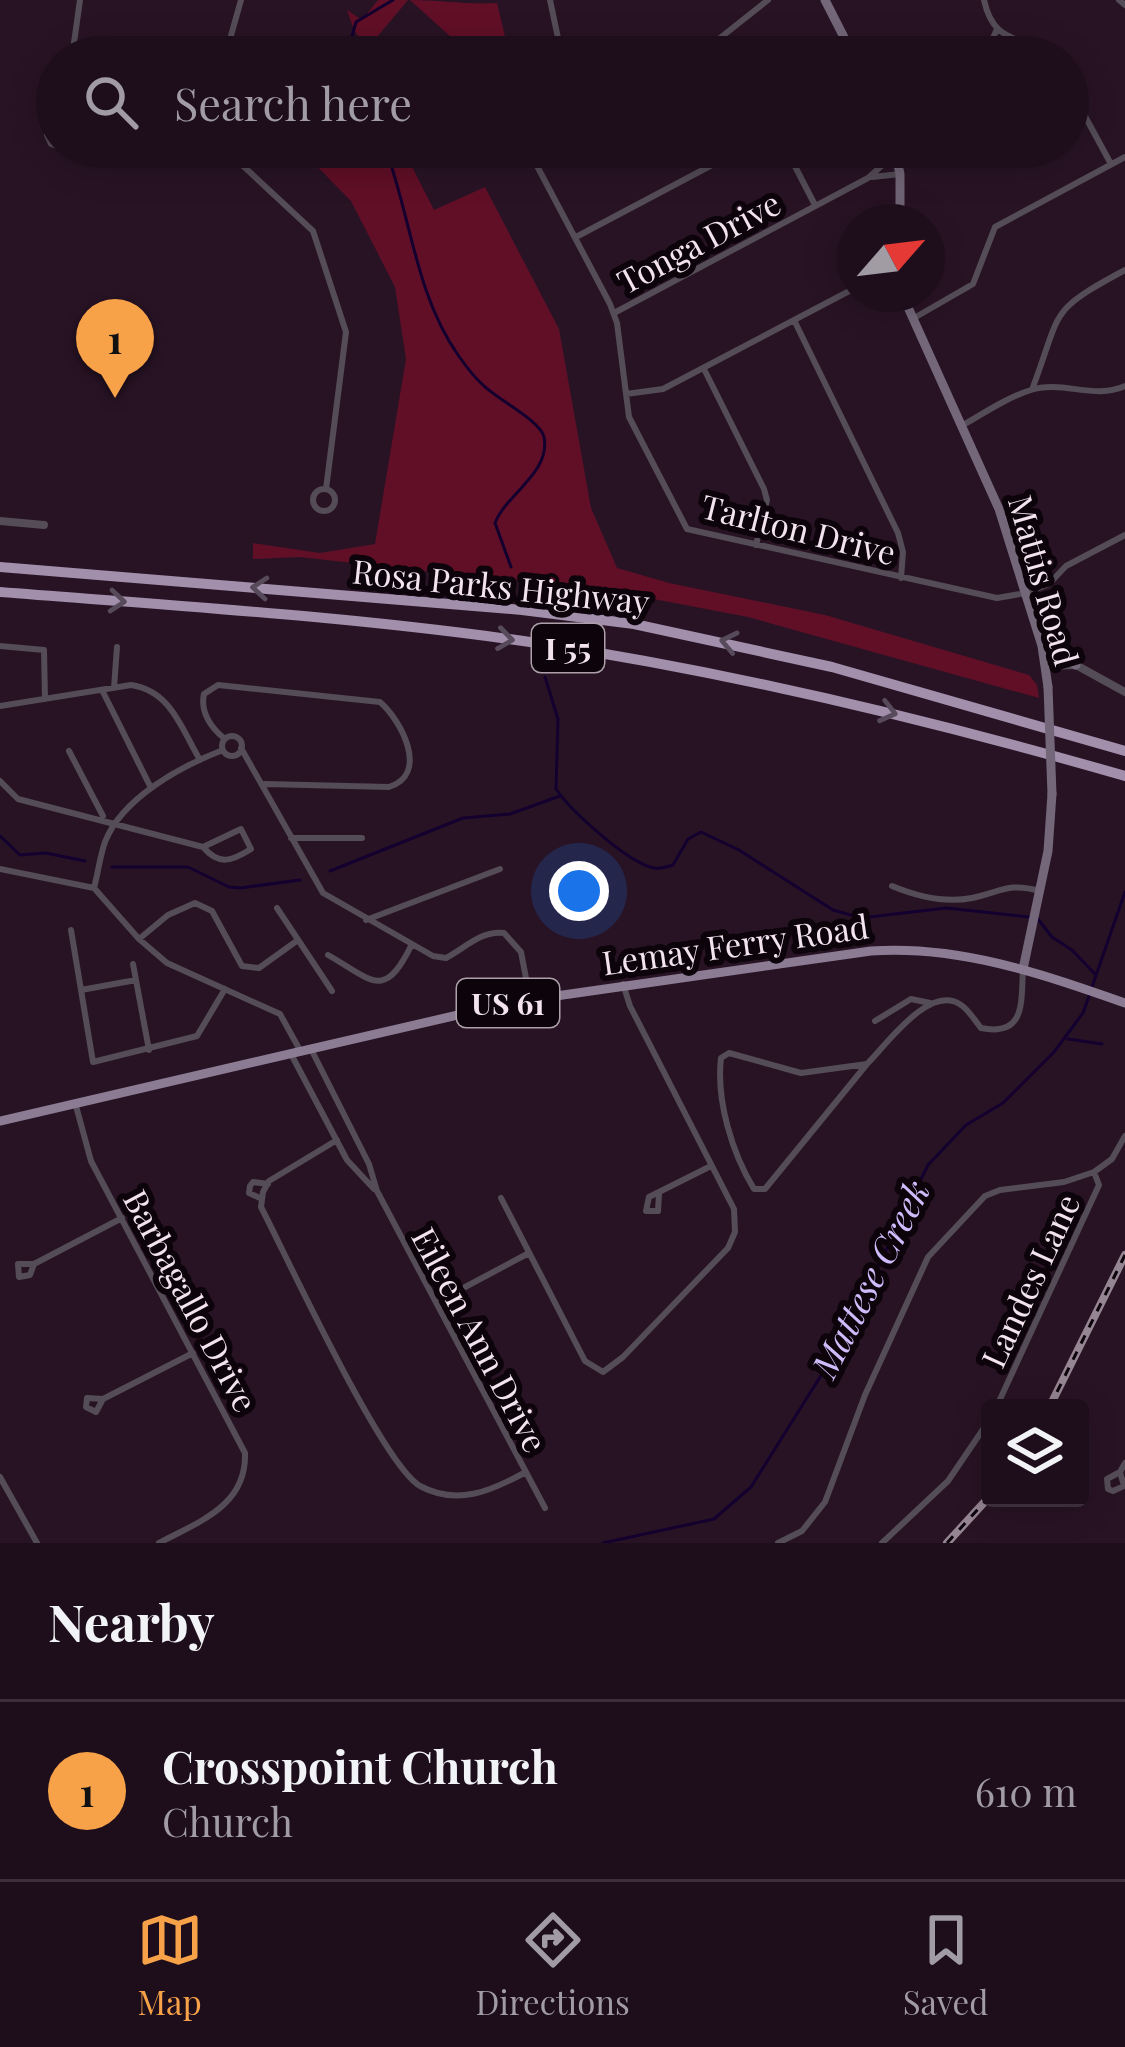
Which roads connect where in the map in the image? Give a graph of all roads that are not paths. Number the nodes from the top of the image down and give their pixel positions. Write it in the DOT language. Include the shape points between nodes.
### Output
graph roads {
  1 [pos="80,0"];
  2 [pos="241,0"];
  3 [pos="550,0"];
  4 [pos="769,0"];
  5 [pos="825,0"];
  6 [pos="984,0"];
  7 [pos="997,29"];
  8 [pos="75,36"];
  9 [pos="231,36"];
  10 [pos="558,36"];
  11 [pos="723,36"];
  12 [pos="843,36"];
  13 [pos="992,36"];
  14 [pos="1007,36"];
  15 [pos="1089,124"];
  16 [pos="1125,157"];
  17 [pos="1111,164"];
  18 [pos="245,168"];
  19 [pos="538,168"];
  20 [pos="706,168"];
  21 [pos="795,168"];
  22 [pos="878,168"];
  23 [pos="899,168"];
  24 [pos="900,174"];
  25 [pos="868,178"];
  26 [pos="900,204"];
  27 [pos="815,205"];
  28 [pos="576,237"];
  29 [pos="1125,270"];
  30 [pos="837,297"];
  31 [pos="908,312"];
  32 [pos="614,313"];
  33 [pos="794,320"];
  34 [pos="911,320"];
  35 [pos="704,369"];
  36 [pos="1125,386"];
  37 [pos="1032,389"];
  38 [pos="626,394"];
  39 [pos="962,424"];
  40 [pos="326,490"];
  41 [pos="0,521"];
  42 [pos="44,525"];
  43 [pos="1125,535"];
  44 [pos="757,545"];
  45 [pos="0,567"];
  46 [pos="902,578"];
  47 [pos="0,592"];
  48 [pos="1026,593"];
  49 [pos="0,646"];
  50 [pos="1042,646"];
  51 [pos="117,647"];
  52 [pos="1076,665"];
  53 [pos="1046,666"];
  54 [pos="114,688"];
  55 [pos="102,690"];
  56 [pos="1125,692"];
  57 [pos="45,699"];
  58 [pos="0,706"];
  59 [pos="225,740"];
  60 [pos="241,748"];
  61 [pos="223,750"];
  62 [pos="69,751"];
  63 [pos="1125,751"];
  64 [pos="200,760"];
  65 [pos="1125,776"];
  66 [pos="0,781"];
  67 [pos="265,784"];
  68 [pos="151,788"];
  69 [pos="105,819"];
  70 [pos="114,825"];
  71 [pos="291,838"];
  72 [pos="362,838"];
  73 [pos="203,847"];
  74 [pos="0,869"];
  75 [pos="500,869"];
  76 [pos="892,886"];
  77 [pos="94,888"];
  78 [pos="1040,891"];
  79 [pos="278,908"];
  80 [pos="365,920"];
  81 [pos="71,930"];
  82 [pos="139,939"];
  83 [pos="298,940"];
  84 [pos="412,944"];
  85 [pos="328,955"];
  86 [pos="133,964"];
  87 [pos="1023,970"];
  88 [pos="136,980"];
  89 [pos="623,985"];
  90 [pos="225,989"];
  91 [pos="81,990"];
  92 [pos="332,991"];
  93 [pos="530,999"];
  94 [pos="930,1003"];
  95 [pos="1125,1003"];
  96 [pos="875,1021"];
  97 [pos="149,1050"];
  98 [pos="301,1052"];
  99 [pos="867,1064"];
  100 [pos="76,1106"];
  101 [pos="0,1121"];
  102 [pos="1125,1136"];
  103 [pos="337,1140"];
  104 [pos="711,1166"];
  105 [pos="1094,1172"];
  106 [pos="268,1184"];
  107 [pos="377,1191"];
  108 [pos="659,1194"];
  109 [pos="501,1198"];
  110 [pos="262,1199"];
  111 [pos="122,1218"];
  112 [pos="530,1253"];
  113 [pos="34,1264"];
  114 [pos="437,1302"];
  115 [pos="193,1353"];
  116 [pos="103,1399"];
  117 [pos="1000,1399"];
  118 [pos="981,1432"];
  119 [pos="1125,1463"];
  120 [pos="1120,1472"];
  121 [pos="524,1473"];
  122 [pos="0,1477"];
  123 [pos="545,1508"];
  124 [pos="38,1543"];
  125 [pos="159,1543"];
  126 [pos="778,1543"];
  127 [pos="882,1543"];
  1 -- 8 [label="street"];
  2 -- 9 [label="street"];
  3 -- 10 [label="street"];
  4 -- 11 [label="street"];
  5 -- 12 [label="main road"];
  6 -- 7 [label="street"];
  7 -- 13 [label="street"];
  7 -- 14 [label="street"];
  15 -- 17 [label="street"];
  16 -- 17 [label="street"];
  17 -- 34 [label="street" via="994,226 973,284"];
  18 -- 40 [label="street" via="313,231 346,332"];
  19 -- 28 [label="street, Tarlton Drive"];
  20 -- 28 [label="street"];
  21 -- 27 [label="street"];
  22 -- 25 [label="street, Tonga Drive"];
  23 -- 24 [label="main road"];
  24 -- 25 [label="street, Tonga Drive"];
  24 -- 26 [label="main road"];
  25 -- 27 [label="street, Tonga Drive"];
  27 -- 32 [label="street, Tonga Drive"];
  28 -- 32 [label="street, Tarlton Drive"];
  29 -- 37 [label="street" via="1058,314"];
  30 -- 33 [label="street"];
  31 -- 34 [label="main road, Mattis Road"];
  32 -- 38 [label="street, Tarlton Drive"];
  33 -- 35 [label="street"];
  33 -- 46 [label="street" via="898,533"];
  34 -- 39 [label="main road, Mattis Road"];
  35 -- 38 [label="street" via="663,389"];
  35 -- 44 [label="street" via="764,488"];
  36 -- 37 [label="street"];
  37 -- 39 [label="street"];
  38 -- 44 [label="street, Tarlton Drive" via="628,417 682,526"];
  39 -- 48 [label="main road, Mattis Road"];
  41 -- 42 [label="street"];
  43 -- 48 [label="street"];
  44 -- 46 [label="street, Tarlton Drive"];
  63 -- 45 [label="highway, Rosa Parks Highway / I 55, one-way" via="832,667 634,625"];
  46 -- 48 [label="street, Tarlton Drive" via="997,598"];
  47 -- 65 [label="highway, Rosa Parks Highway / I 55, one-way" via="350,620 603,653 848,702"];
  48 -- 50 [label="main road, Mattis Road"];
  49 -- 57 [label="street" via="44,650"];
  50 -- 52 [label="main road"];
  50 -- 53 [label="main road, Mattis Road"];
  51 -- 54 [label="street"];
  52 -- 53 [label="street"];
  52 -- 56 [label="street"];
  53 -- 78 [label="main road, Mattis Road, bridge" via="1051,836"];
  54 -- 55 [label="street"];
  54 -- 64 [label="street" via="158,693"];
  55 -- 57 [label="street"];
  55 -- 68 [label="street"];
  57 -- 58 [label="street"];
  59 -- 60 [label="street" via="237,738"];
  59 -- 61 [label="street"];
  59 -- 67 [label="street" via="202,704 209,689 226,685 380,702 406,741 400,784"];
  60 -- 61 [label="street" via="234,755"];
  60 -- 67 [label="street"];
  61 -- 64 [label="street"];
  62 -- 69 [label="street"];
  64 -- 68 [label="street"];
  66 -- 69 [label="street" via="13,795"];
  67 -- 71 [label="street"];
  68 -- 70 [label="street"];
  69 -- 70 [label="street"];
  70 -- 73 [label="street"];
  70 -- 77 [label="street"];
  71 -- 72 [label="street"];
  71 -- 80 [label="street" via="323,892"];
  73 -- 73 [label="street" via="229,861 251,849 241,829"];
  74 -- 77 [label="street"];
  75 -- 80 [label="street"];
  76 -- 78 [label="street" via="959,899 1005,886"];
  77 -- 82 [label="street"];
  78 -- 87 [label="main road, Mattis Road"];
  79 -- 83 [label="street"];
  80 -- 84 [label="street"];
  81 -- 91 [label="street"];
  82 -- 83 [label="street" via="195,903 219,920 242,966 260,968"];
  82 -- 90 [label="street" via="167,963"];
  83 -- 92 [label="street"];
  84 -- 85 [label="street" via="386,982"];
  84 -- 93 [label="street" via="446,958 504,933 521,952"];
  86 -- 88 [label="street"];
  87 -- 89 [label="main road, Lemay Ferry Road / US 61" via="949,952 890,950"];
  87 -- 94 [label="street" via="1016,1020 1003,1030 981,1028 961,1004"];
  87 -- 95 [label="main road, Lemay Ferry Road / US 61"];
  88 -- 91 [label="street"];
  88 -- 97 [label="street"];
  89 -- 93 [label="main road, Lemay Ferry Road / US 61"];
  89 -- 104 [label="street"];
  90 -- 97 [label="street" via="197,1036"];
  90 -- 98 [label="street" via="280,1014"];
  91 -- 97 [label="street" via="93,1062"];
  93 -- 98 [label="main road, Lemay Ferry Road / US 61"];
  94 -- 96 [label="street" via="911,999"];
  94 -- 99 [label="street"];
  98 -- 100 [label="main road, Lemay Ferry Road / US 61"];
  98 -- 103 [label="street, Eileen Ann Drive"];
  98 -- 107 [label="street, Eileen Ann Drive"];
  99 -- 99 [label="street" via="765,1190 754,1189 726,1114 724,1054 802,1073"];
  100 -- 101 [label="main road, Lemay Ferry Road / US 61"];
  100 -- 111 [label="street, Barbagallo Drive"];
  102 -- 105 [label="street"];
  103 -- 106 [label="street"];
  103 -- 107 [label="street, Eileen Ann Drive"];
  104 -- 108 [label="street"];
  104 -- 112 [label="street" via="736,1215 728,1248 603,1372 585,1361"];
  105 -- 117 [label="street, Landes Lane" via="1099,1185"];
  105 -- 126 [label="street" via="993,1192 928,1257 825,1502 802,1531"];
  106 -- 110 [label="street"];
  106 -- 110 [label="street" via="250,1186"];
  107 -- 114 [label="street, Eileen Ann Drive"];
  109 -- 112 [label="street"];
  110 -- 121 [label="street" via="403,1472 453,1496 483,1493"];
  111 -- 113 [label="street"];
  111 -- 115 [label="street, Barbagallo Drive"];
  112 -- 114 [label="street"];
  114 -- 121 [label="street, Eileen Ann Drive"];
  115 -- 116 [label="street"];
  115 -- 125 [label="street, Barbagallo Drive" via="244,1453 237,1489 218,1511"];
  118 -- 127 [label="street, Landes Lane" via="948,1481"];
  119 -- 120 [label="street"];
  121 -- 123 [label="street, Eileen Ann Drive"];
  122 -- 124 [label="street"];
}
